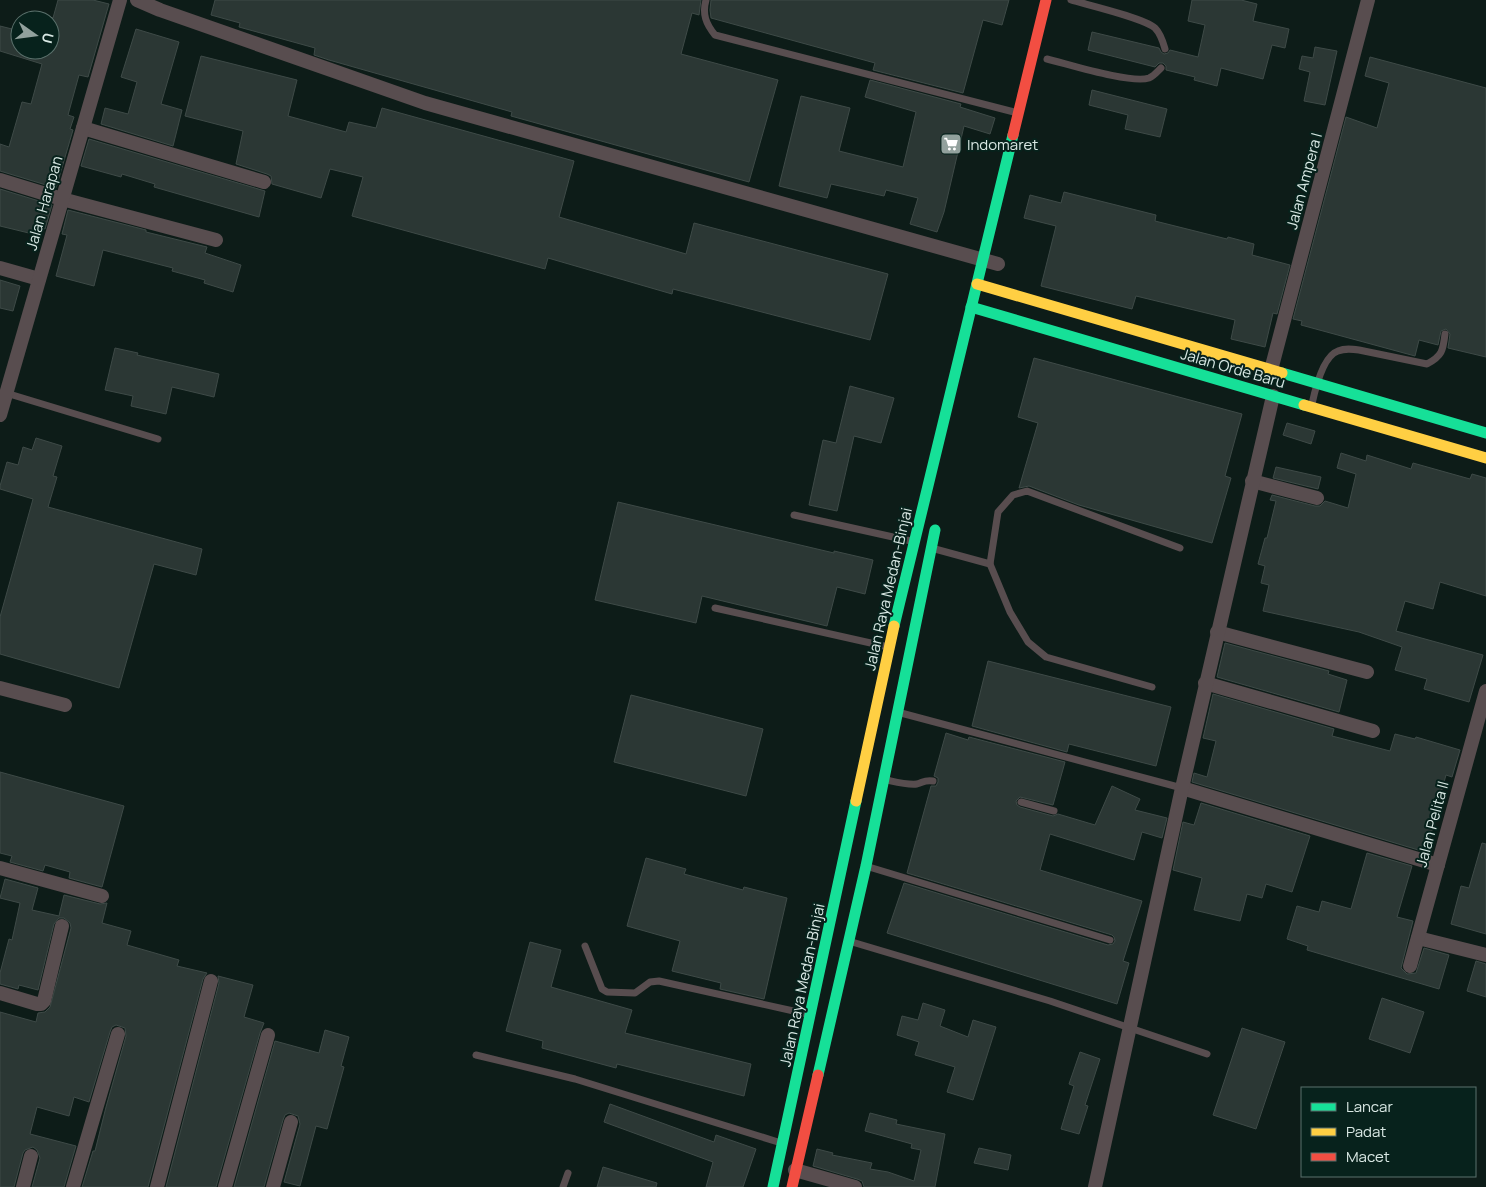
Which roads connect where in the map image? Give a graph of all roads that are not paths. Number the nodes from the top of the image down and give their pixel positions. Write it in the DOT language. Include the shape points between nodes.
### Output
graph roads {
  1 [pos="120,0"];
  2 [pos="137,0"];
  3 [pos="706,0"];
  4 [pos="1046,0"];
  5 [pos="1071,0"];
  6 [pos="1368,0"];
  7 [pos="157,5"];
  8 [pos="1165,49"];
  9 [pos="1047,59"];
  10 [pos="1161,68"];
  11 [pos="1017,113"];
  12 [pos="83,128"];
  13 [pos="0,180"];
  14 [pos="264,182"];
  15 [pos="62,199"];
  16 [pos="216,240"];
  17 [pos="982,260"];
  18 [pos="0,268"];
  19 [pos="39,279"];
  20 [pos="976,284"];
  21 [pos="993,288"];
  22 [pos="971,307"];
  23 [pos="1445,334"];
  24 [pos="1271,370"];
  25 [pos="1317,384"];
  26 [pos="6,393"];
  27 [pos="1273,396"];
  28 [pos="1311,407"];
  29 [pos="0,416"];
  30 [pos="1486,433"];
  31 [pos="158,439"];
  32 [pos="1486,458"];
  33 [pos="1252,481"];
  34 [pos="1317,498"];
  35 [pos="794,515"];
  36 [pos="937,520"];
  37 [pos="915,541"];
  38 [pos="930,548"];
  39 [pos="1180,548"];
  40 [pos="990,564"];
  41 [pos="715,608"];
  42 [pos="1217,632"];
  43 [pos="889,648"];
  44 [pos="1367,672"];
  45 [pos="1205,683"];
  46 [pos="0,688"];
  47 [pos="1152,688"];
  48 [pos="1486,691"];
  49 [pos="65,705"];
  50 [pos="898,713"];
  51 [pos="1373,731"];
  52 [pos="884,780"];
  53 [pos="933,781"];
  54 [pos="1182,788"];
  55 [pos="1022,802"];
  56 [pos="1054,811"];
  57 [pos="1438,865"];
  58 [pos="866,866"];
  59 [pos="0,868"];
  60 [pos="102,896"];
  61 [pos="62,926"];
  62 [pos="1418,938"];
  63 [pos="1110,940"];
  64 [pos="849,941"];
  65 [pos="585,946"];
  66 [pos="1486,955"];
  67 [pos="1410,966"];
  68 [pos="211,981"];
  69 [pos="0,993"];
  70 [pos="821,1017"];
  71 [pos="1129,1028"];
  72 [pos="118,1034"];
  73 [pos="268,1035"];
  74 [pos="1206,1054"];
  75 [pos="476,1055"];
  76 [pos="291,1122"];
  77 [pos="783,1144"];
  78 [pos="31,1156"];
  79 [pos="795,1170"];
  80 [pos="568,1173"];
  81 [pos="23,1187"];
  82 [pos="73,1187"];
  83 [pos="157,1187"];
  84 [pos="225,1187"];
  85 [pos="273,1187"];
  86 [pos="563,1187"];
  87 [pos="775,1187"];
  88 [pos="792,1187"];
  89 [pos="855,1187"];
  90 [pos="1095,1187"];
  1 -- 12 [label="street, Jalan Harapan"];
  2 -- 7 [label="street"];
  3 -- 11 [label="lane" via="706,24 715,35"];
  4 -- 11 [label="main road, Jalan Raya Medan-Binjai"];
  5 -- 8 [label="lane" via="1155,28"];
  6 -- 24 [label="street, Jalan Ampera I"];
  7 -- 17 [label="street" via="425,103"];
  9 -- 10 [label="lane" via="1139,80 1151,78"];
  11 -- 17 [label="main road, Jalan Raya Medan-Binjai"];
  12 -- 14 [label="street"];
  12 -- 15 [label="street, Jalan Harapan"];
  13 -- 15 [label="street"];
  15 -- 16 [label="street"];
  15 -- 19 [label="street, Jalan Harapan"];
  17 -- 20 [label="main road, Jalan Raya Medan-Binjai"];
  17 -- 21 [label="street"];
  18 -- 19 [label="street"];
  19 -- 26 [label="street, Jalan Harapan"];
  20 -- 21 [label="main road, Jalan Orde Baru"];
  20 -- 22 [label="main road, Jalan Raya Medan-Binjai"];
  21 -- 22 [label="main road, Jalan Orde Baru"];
  21 -- 24 [label="main road, Jalan Orde Baru"];
  21 -- 27 [label="main road, Jalan Orde Baru"];
  22 -- 37 [label="main road, Jalan Raya Medan-Binjai"];
  23 -- 25 [label="lane" via="1443,350 1427,364 1349,348 1336,351 1328,359"];
  24 -- 25 [label="main road, Jalan Orde Baru"];
  25 -- 28 [label="lane"];
  25 -- 30 [label="main road, Jalan Orde Baru"];
  26 -- 29 [label="street, Jalan Harapan"];
  26 -- 31 [label="lane"];
  27 -- 28 [label="main road, Jalan Orde Baru"];
  27 -- 33 [label="street"];
  28 -- 32 [label="main road, Jalan Orde Baru"];
  33 -- 34 [label="street"];
  33 -- 42 [label="street"];
  35 -- 37 [label="lane"];
  36 -- 38 [label="main road, Jalan Raya Medan-Binjai"];
  37 -- 43 [label="main road, Jalan Raya Medan-Binjai"];
  38 -- 40 [label="lane"];
  38 -- 50 [label="main road, Jalan Raya Medan-Binjai"];
  39 -- 40 [label="lane" via="1027,491 1013,494 998,512"];
  40 -- 47 [label="lane" via="1010,612 1028,642 1046,657"];
  41 -- 43 [label="lane"];
  42 -- 44 [label="street"];
  42 -- 45 [label="street"];
  43 -- 70 [label="main road, Jalan Raya Medan-Binjai"];
  45 -- 51 [label="street"];
  45 -- 54 [label="street"];
  46 -- 49 [label="street"];
  48 -- 57 [label="street, Jalan Pelita II"];
  50 -- 52 [label="main road, Jalan Raya Medan-Binjai"];
  50 -- 54 [label="lane"];
  52 -- 53 [label="lane" via="909,784"];
  52 -- 58 [label="main road, Jalan Raya Medan-Binjai"];
  54 -- 57 [label="street"];
  54 -- 71 [label="street"];
  55 -- 56 [label="lane"];
  57 -- 62 [label="street, Jalan Pelita II"];
  58 -- 63 [label="lane"];
  58 -- 64 [label="main road, Jalan Raya Medan-Binjai"];
  59 -- 60 [label="street"];
  61 -- 69 [label="street" via="44,1001 37,1004"];
  62 -- 66 [label="street"];
  62 -- 67 [label="street, Jalan Pelita II"];
  64 -- 70 [label="main road, Jalan Raya Medan-Binjai"];
  64 -- 71 [label="lane"];
  65 -- 70 [label="lane" via="602,989 607,992 635,993 650,982 659,982"];
  68 -- 83 [label="street"];
  70 -- 77 [label="main road, Jalan Raya Medan-Binjai"];
  70 -- 79 [label="main road, Jalan Raya Medan-Binjai"];
  71 -- 74 [label="lane"];
  71 -- 90 [label="street"];
  72 -- 82 [label="street"];
  73 -- 84 [label="street"];
  75 -- 77 [label="lane" via="575,1079"];
  76 -- 85 [label="street"];
  77 -- 87 [label="main road, Jalan Raya Medan-Binjai"];
  78 -- 81 [label="street"];
  79 -- 88 [label="main road, Jalan Raya Medan-Binjai"];
  79 -- 89 [label="street"];
  80 -- 86 [label="lane"];
}
